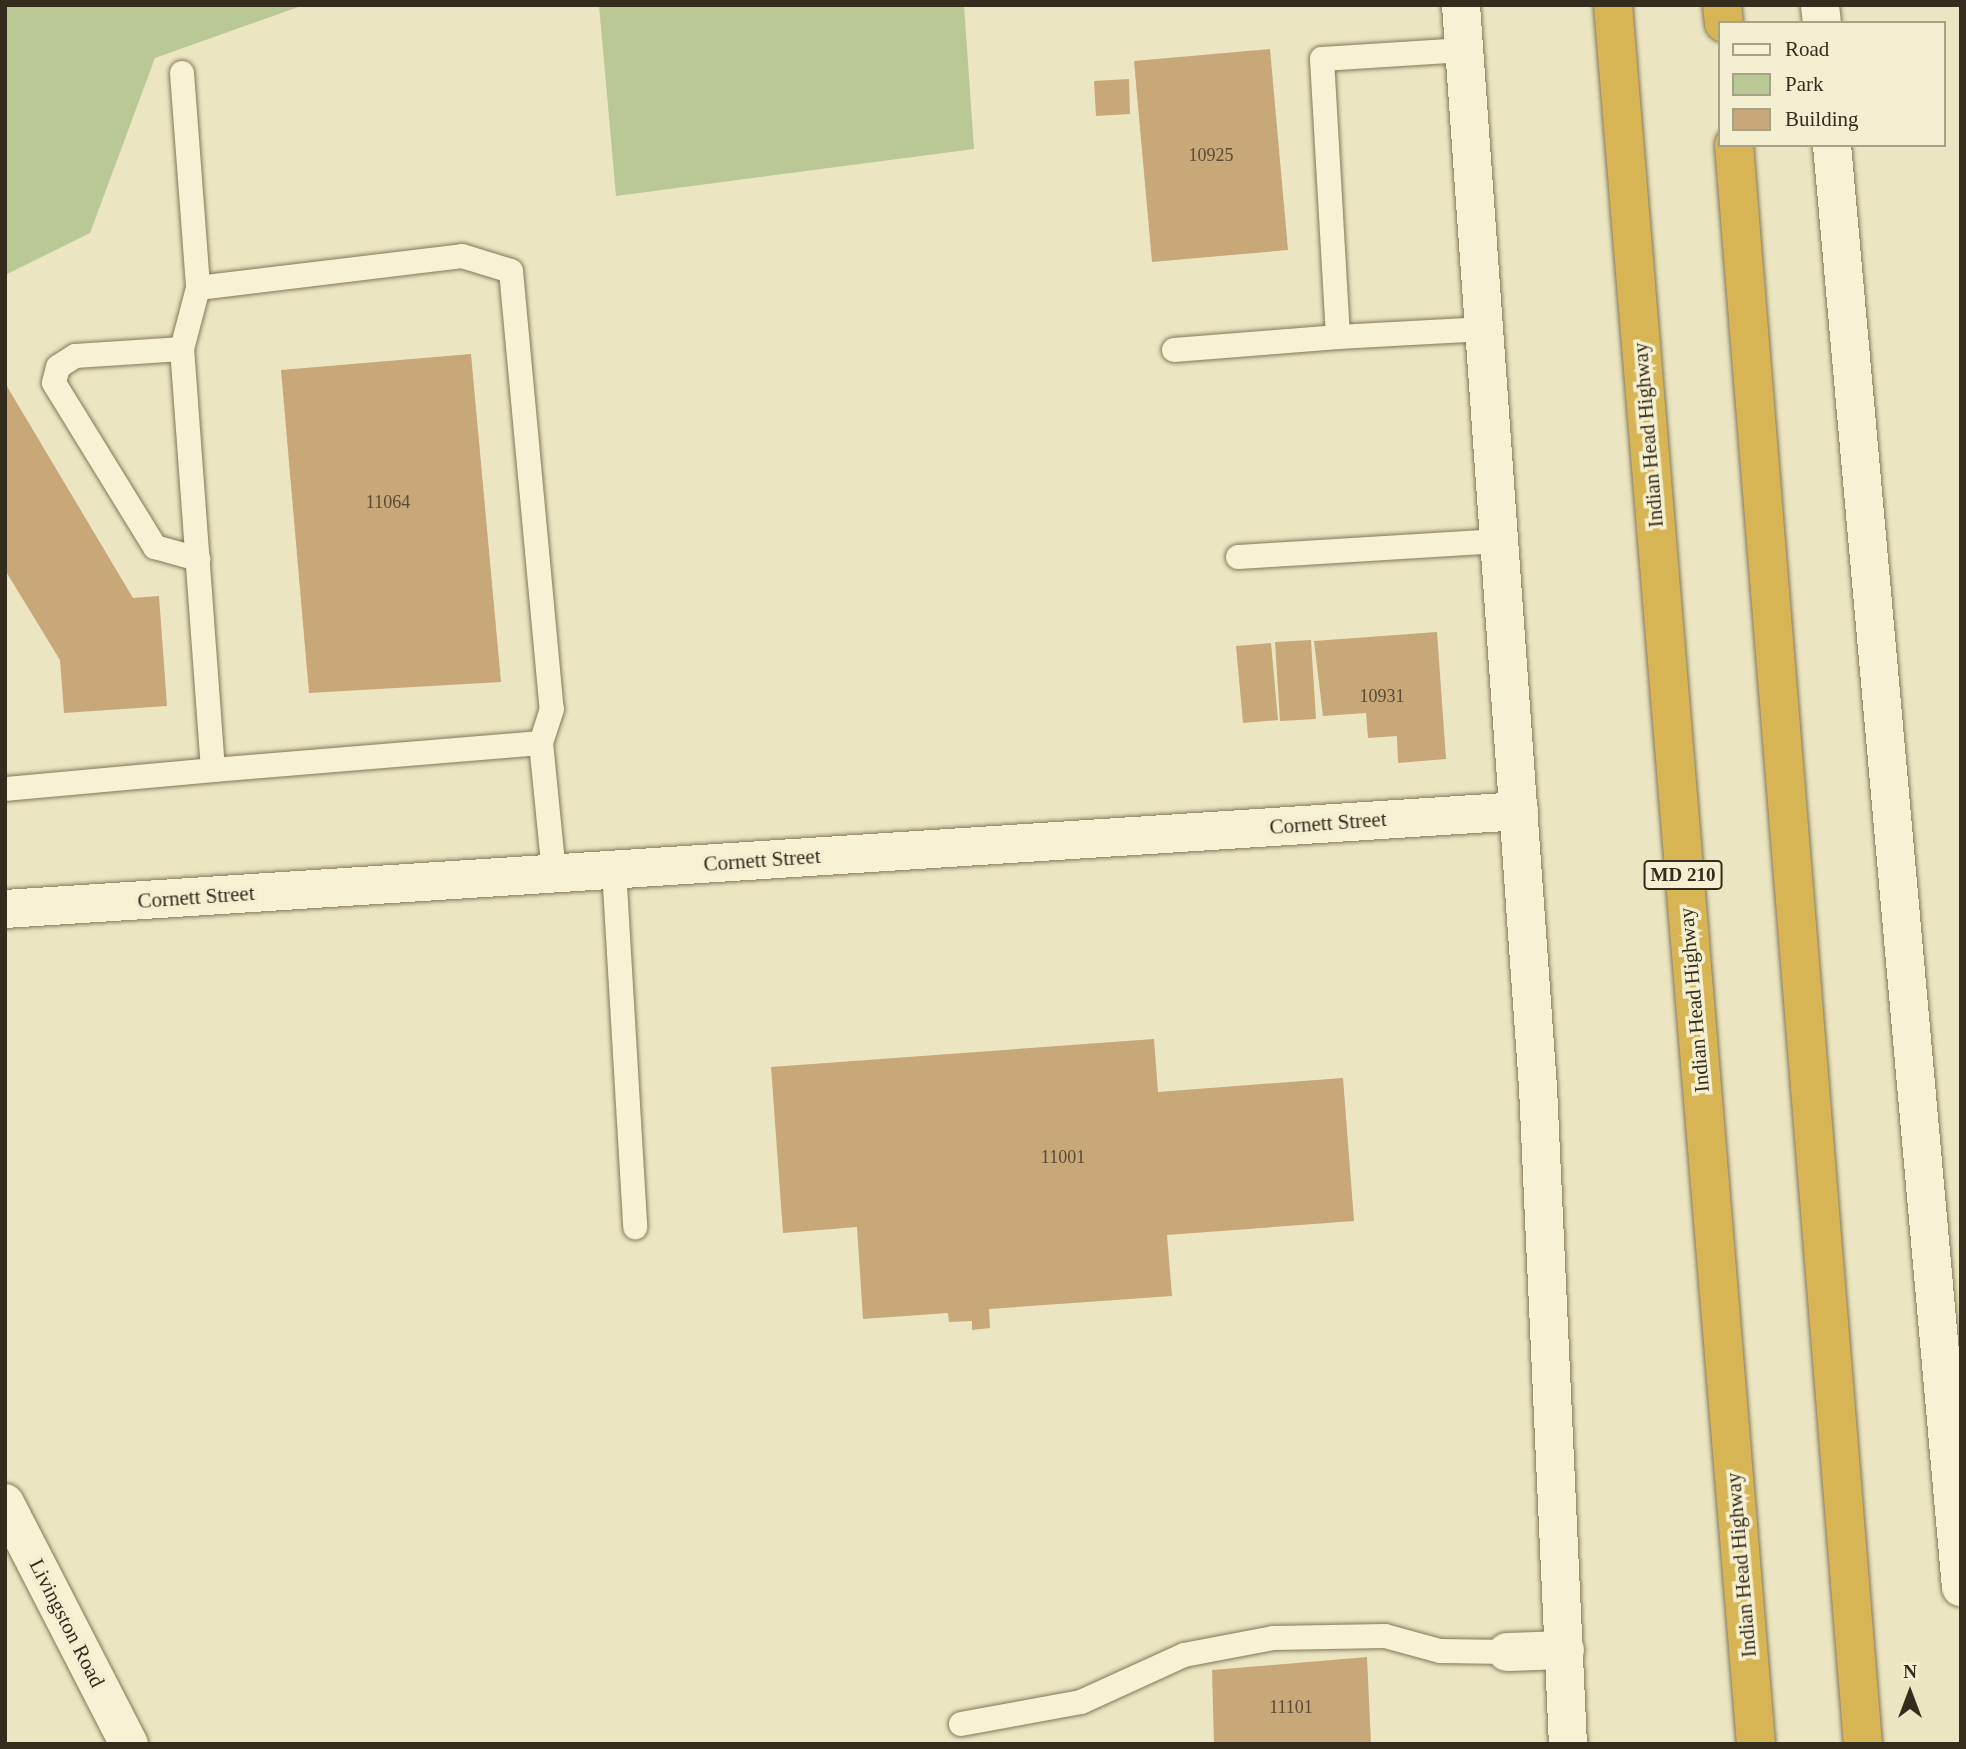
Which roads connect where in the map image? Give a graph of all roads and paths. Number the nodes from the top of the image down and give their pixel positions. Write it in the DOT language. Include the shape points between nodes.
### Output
graph roads {
  1 [pos="1461,5"];
  2 [pos="1613,5"];
  3 [pos="1464,50"];
  4 [pos="182,73"];
  5 [pos="1734,147"];
  6 [pos="1832,147"];
  7 [pos="198,288"];
  8 [pos="1485,329"];
  9 [pos="1338,337"];
  10 [pos="182,349"];
  11 [pos="1174,350"];
  12 [pos="1500,541"];
  13 [pos="1238,557"];
  14 [pos="198,559"];
  15 [pos="541,743"];
  16 [pos="213,770"];
  17 [pos="5,789"];
  18 [pos="1519,811"];
  19 [pos="614,869"];
  20 [pos="554,874"];
  21 [pos="5,909"];
  22 [pos="635,1227"];
  23 [pos="5,1503"];
  24 [pos="1961,1587"];
  25 [pos="1564,1650"];
  26 [pos="1507,1652"];
  27 [pos="961,1724"];
  28 [pos="129,1744"];
  29 [pos="1568,1744"];
  30 [pos="1756,1744"];
  31 [pos="1863,1744"];
  1 -- 3 [label="street"];
  2 -- 30 [label="highway, Indian Head Highway / MD 210"];
  3 -- 8 [label="street"];
  3 -- 9 [label="lane" via="1322,59"];
  4 -- 7 [label="lane"];
  5 -- 31 [label="highway"];
  6 -- 24 [label="street"];
  7 -- 10 [label="lane"];
  7 -- 15 [label="lane" via="462,256 511,271 552,709"];
  8 -- 9 [label="lane"];
  8 -- 12 [label="street"];
  9 -- 11 [label="lane"];
  10 -- 14 [label="lane"];
  10 -- 14 [label="lane" via="75,356 58,367 54,383 155,547"];
  12 -- 13 [label="lane"];
  12 -- 18 [label="street"];
  14 -- 16 [label="lane"];
  15 -- 16 [label="lane"];
  15 -- 20 [label="lane"];
  16 -- 17 [label="lane"];
  18 -- 19 [label="street, Cornett Street"];
  18 -- 25 [label="street"];
  19 -- 20 [label="street, Cornett Street"];
  19 -- 22 [label="lane"];
  20 -- 21 [label="street, Cornett Street"];
  23 -- 28 [label="street, Livingston Road"];
  25 -- 26 [label="street"];
  25 -- 29 [label="street"];
  26 -- 27 [label="lane" via="1440,1651 1385,1636 1273,1638 1184,1655 1081,1702"];
}
